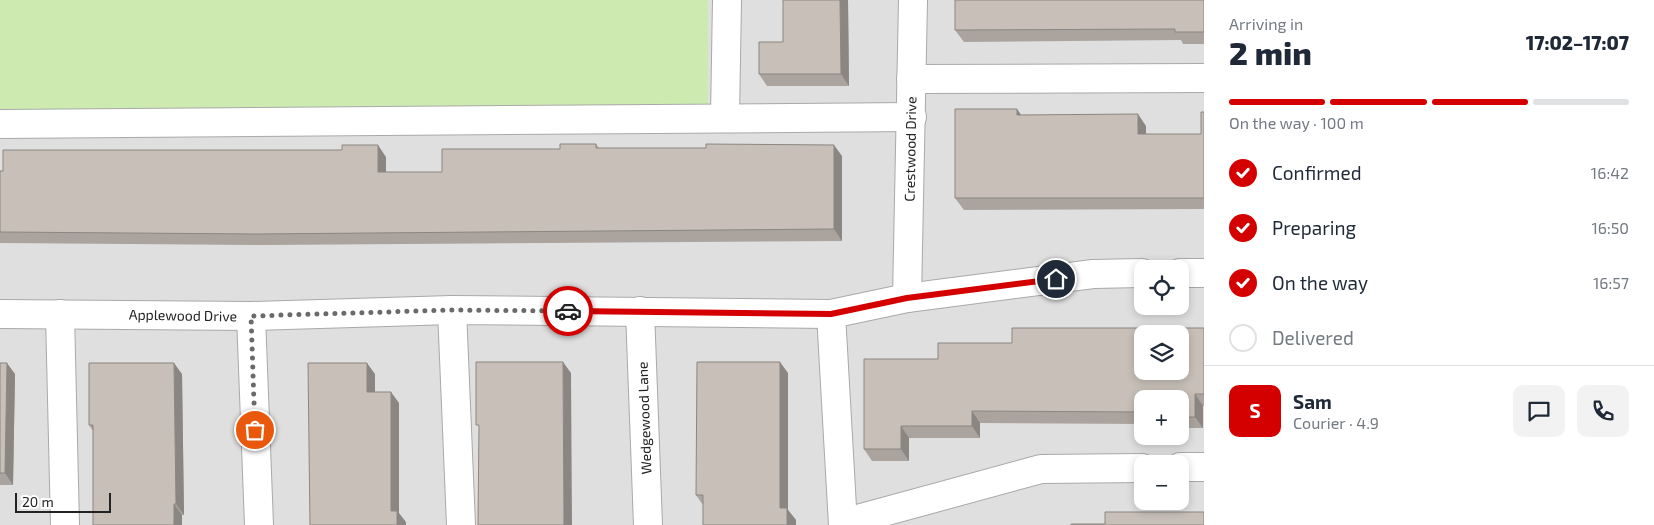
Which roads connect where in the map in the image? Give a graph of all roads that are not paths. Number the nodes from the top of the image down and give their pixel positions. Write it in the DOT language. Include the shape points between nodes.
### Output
graph roads {
  1 [pos="727,0"];
  2 [pos="913,0"];
  3 [pos="1204,78"];
  4 [pos="911,79"];
  5 [pos="725,117"];
  6 [pos="912,117"];
  7 [pos="0,124"];
  8 [pos="1134,273"];
  9 [pos="1189,273"];
  10 [pos="1204,273"];
  11 [pos="907,298"];
  12 [pos="452,310"];
  13 [pos="640,312"];
  14 [pos="0,314"];
  15 [pos="60,314"];
  16 [pos="831,314"];
  17 [pos="251,316"];
  18 [pos="1189,467"];
  19 [pos="1204,467"];
  20 [pos="1134,468"];
  21 [pos="843,524"];
  22 [pos="65,525"];
  23 [pos="259,525"];
  24 [pos="462,525"];
  25 [pos="648,525"];
  1 -- 5 [label="street"];
  2 -- 4 [label="street, Crestwood Drive"];
  3 -- 4 [label="street"];
  4 -- 6 [label="street, Crestwood Drive"];
  5 -- 6 [label="street"];
  5 -- 7 [label="street"];
  6 -- 11 [label="street, Crestwood Drive"];
  8 -- 11 [label="street, Applewood Drive" via="1093,274"];
  9 -- 10 [label="street"];
  11 -- 16 [label="street, Applewood Drive"];
  12 -- 13 [label="street, Applewood Drive"];
  12 -- 17 [label="street, Applewood Drive"];
  12 -- 24 [label="street"];
  13 -- 16 [label="street, Applewood Drive"];
  13 -- 25 [label="street, Wedgewood Lane"];
  14 -- 15 [label="street, Applewood Drive"];
  15 -- 17 [label="street, Applewood Drive"];
  15 -- 22 [label="street"];
  16 -- 21 [label="street"];
  17 -- 23 [label="street"];
  18 -- 19 [label="street"];
  20 -- 21 [label="street" via="1041,469"];
}
